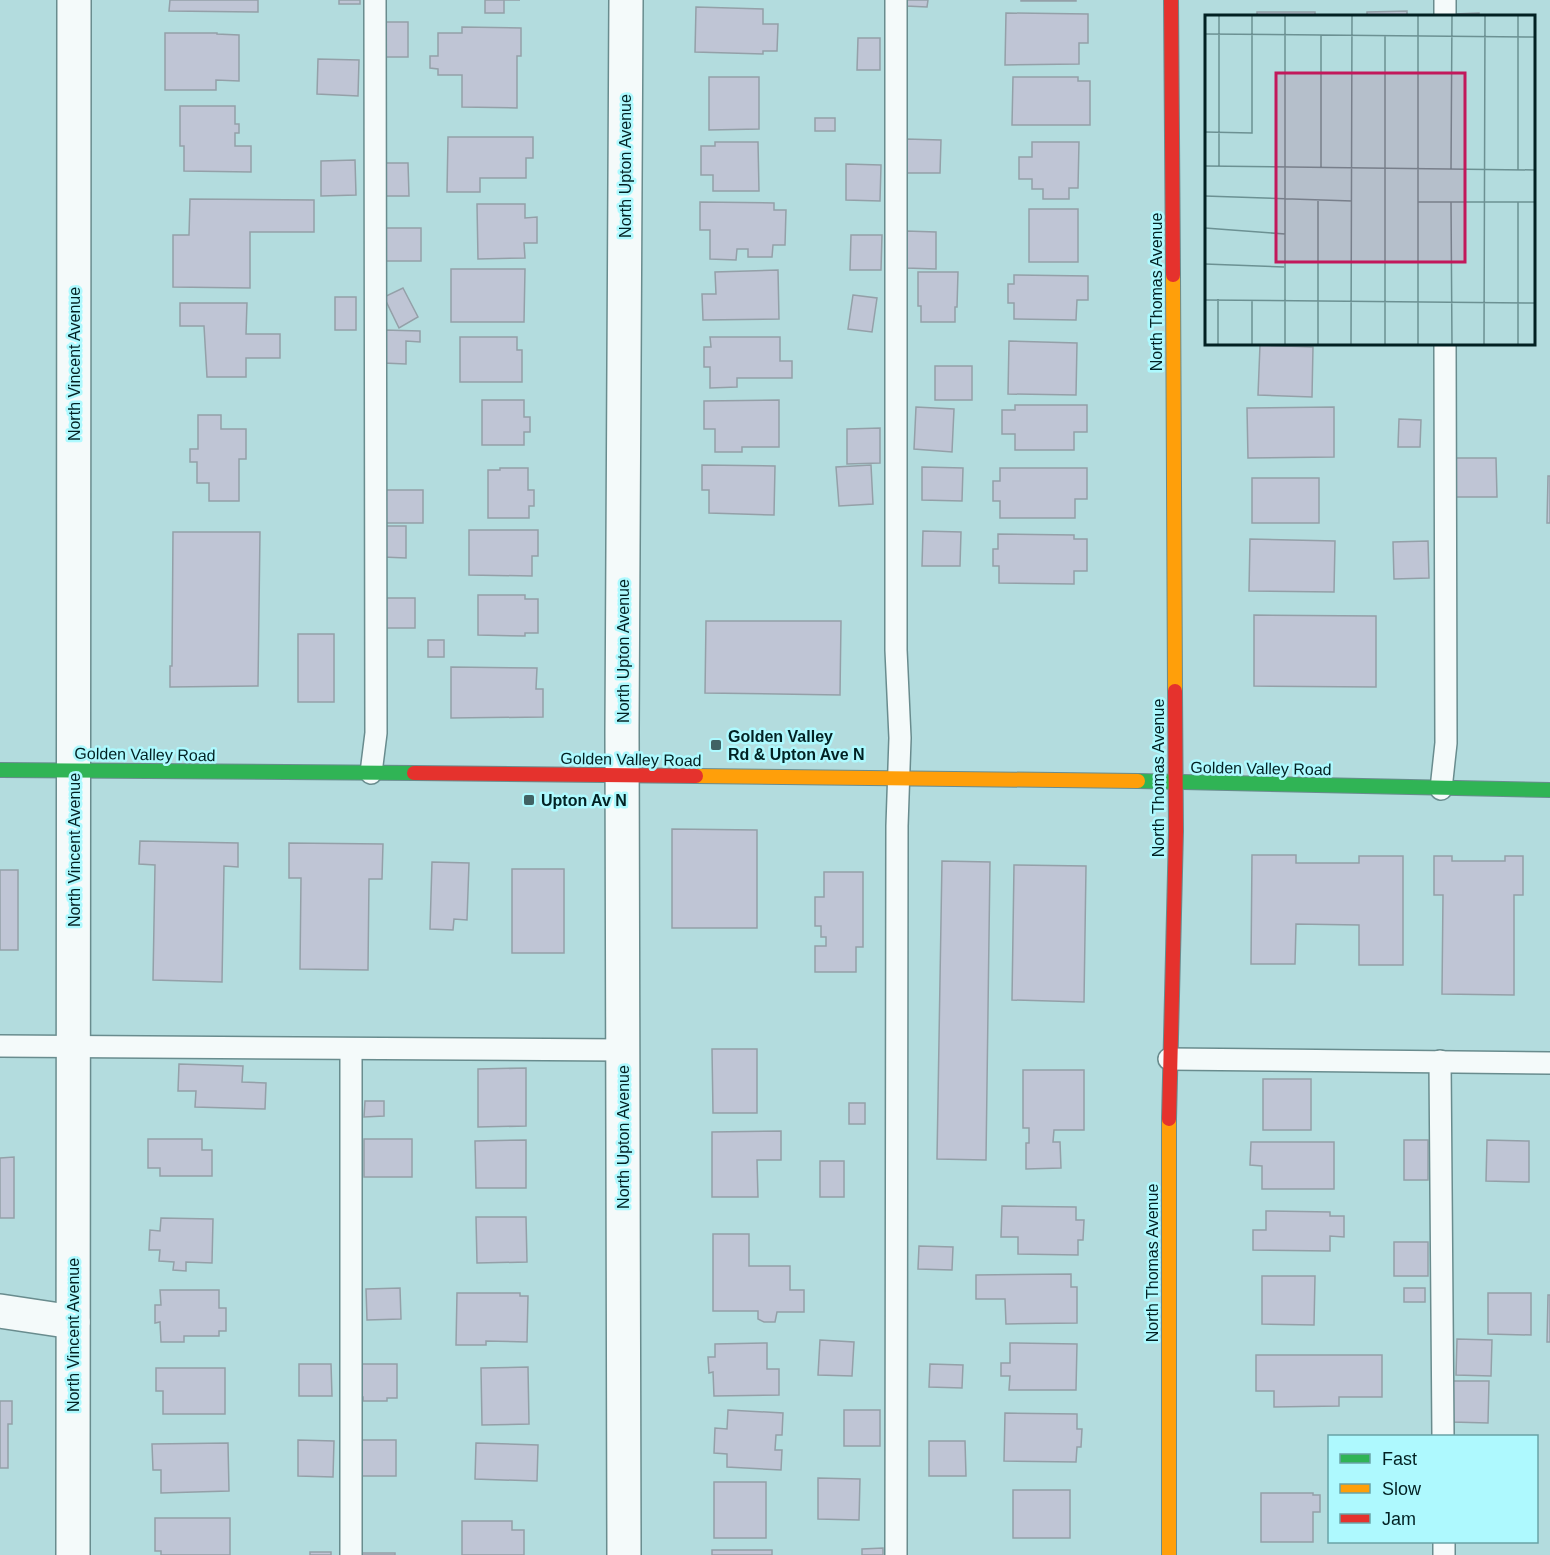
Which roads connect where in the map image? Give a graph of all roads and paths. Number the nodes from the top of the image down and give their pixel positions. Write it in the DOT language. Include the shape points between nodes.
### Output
graph roads {
  1 [pos="74,0"];
  2 [pos="375,0"];
  3 [pos="626,0"];
  4 [pos="896,0"];
  5 [pos="1171,0"];
  6 [pos="1445,345"];
  7 [pos="0,770"];
  8 [pos="74,770"];
  9 [pos="371,773"];
  10 [pos="622,775"];
  11 [pos="897,779"];
  12 [pos="1175,783"];
  13 [pos="1441,789"];
  14 [pos="1550,790"];
  15 [pos="0,1046"];
  16 [pos="73,1046"];
  17 [pos="351,1049"];
  18 [pos="622,1050"];
  19 [pos="1168,1059"];
  20 [pos="1440,1060"];
  21 [pos="1550,1063"];
  22 [pos="0,1311"];
  23 [pos="73,1322"];
  24 [pos="1443,1435"];
  25 [pos="73,1555"];
  26 [pos="351,1555"];
  27 [pos="624,1555"];
  28 [pos="896,1555"];
  29 [pos="1169,1555"];
  1 -- 8 [label="street, North Vincent Avenue"];
  2 -- 9 [label="lane" via="376,733"];
  3 -- 10 [label="street, North Upton Avenue"];
  4 -- 11 [label="lane" via="896,650 900,738"];
  5 -- 12 [label="street, North Thomas Avenue"];
  6 -- 13 [label="lane" via="1446,743"];
  7 -- 8 [label="street, Golden Valley Road"];
  8 -- 9 [label="street, Golden Valley Road"];
  8 -- 16 [label="street, North Vincent Avenue"];
  9 -- 10 [label="street, Golden Valley Road"];
  10 -- 11 [label="street, Golden Valley Road"];
  10 -- 18 [label="street, North Upton Avenue"];
  11 -- 12 [label="street, Golden Valley Road"];
  11 -- 28 [label="lane"];
  12 -- 13 [label="street, Golden Valley Road"];
  12 -- 19 [label="street, North Thomas Avenue"];
  13 -- 14 [label="street, Golden Valley Road"];
  15 -- 16 [label="lane"];
  16 -- 17 [label="lane"];
  16 -- 23 [label="street, North Vincent Avenue"];
  17 -- 18 [label="lane"];
  17 -- 26 [label="lane"];
  18 -- 27 [label="street, North Upton Avenue"];
  19 -- 20 [label="lane"];
  19 -- 29 [label="street, North Thomas Avenue"];
  20 -- 21 [label="lane"];
  20 -- 24 [label="lane"];
  22 -- 23 [label="street"];
  23 -- 25 [label="street, North Vincent Avenue"];
}
